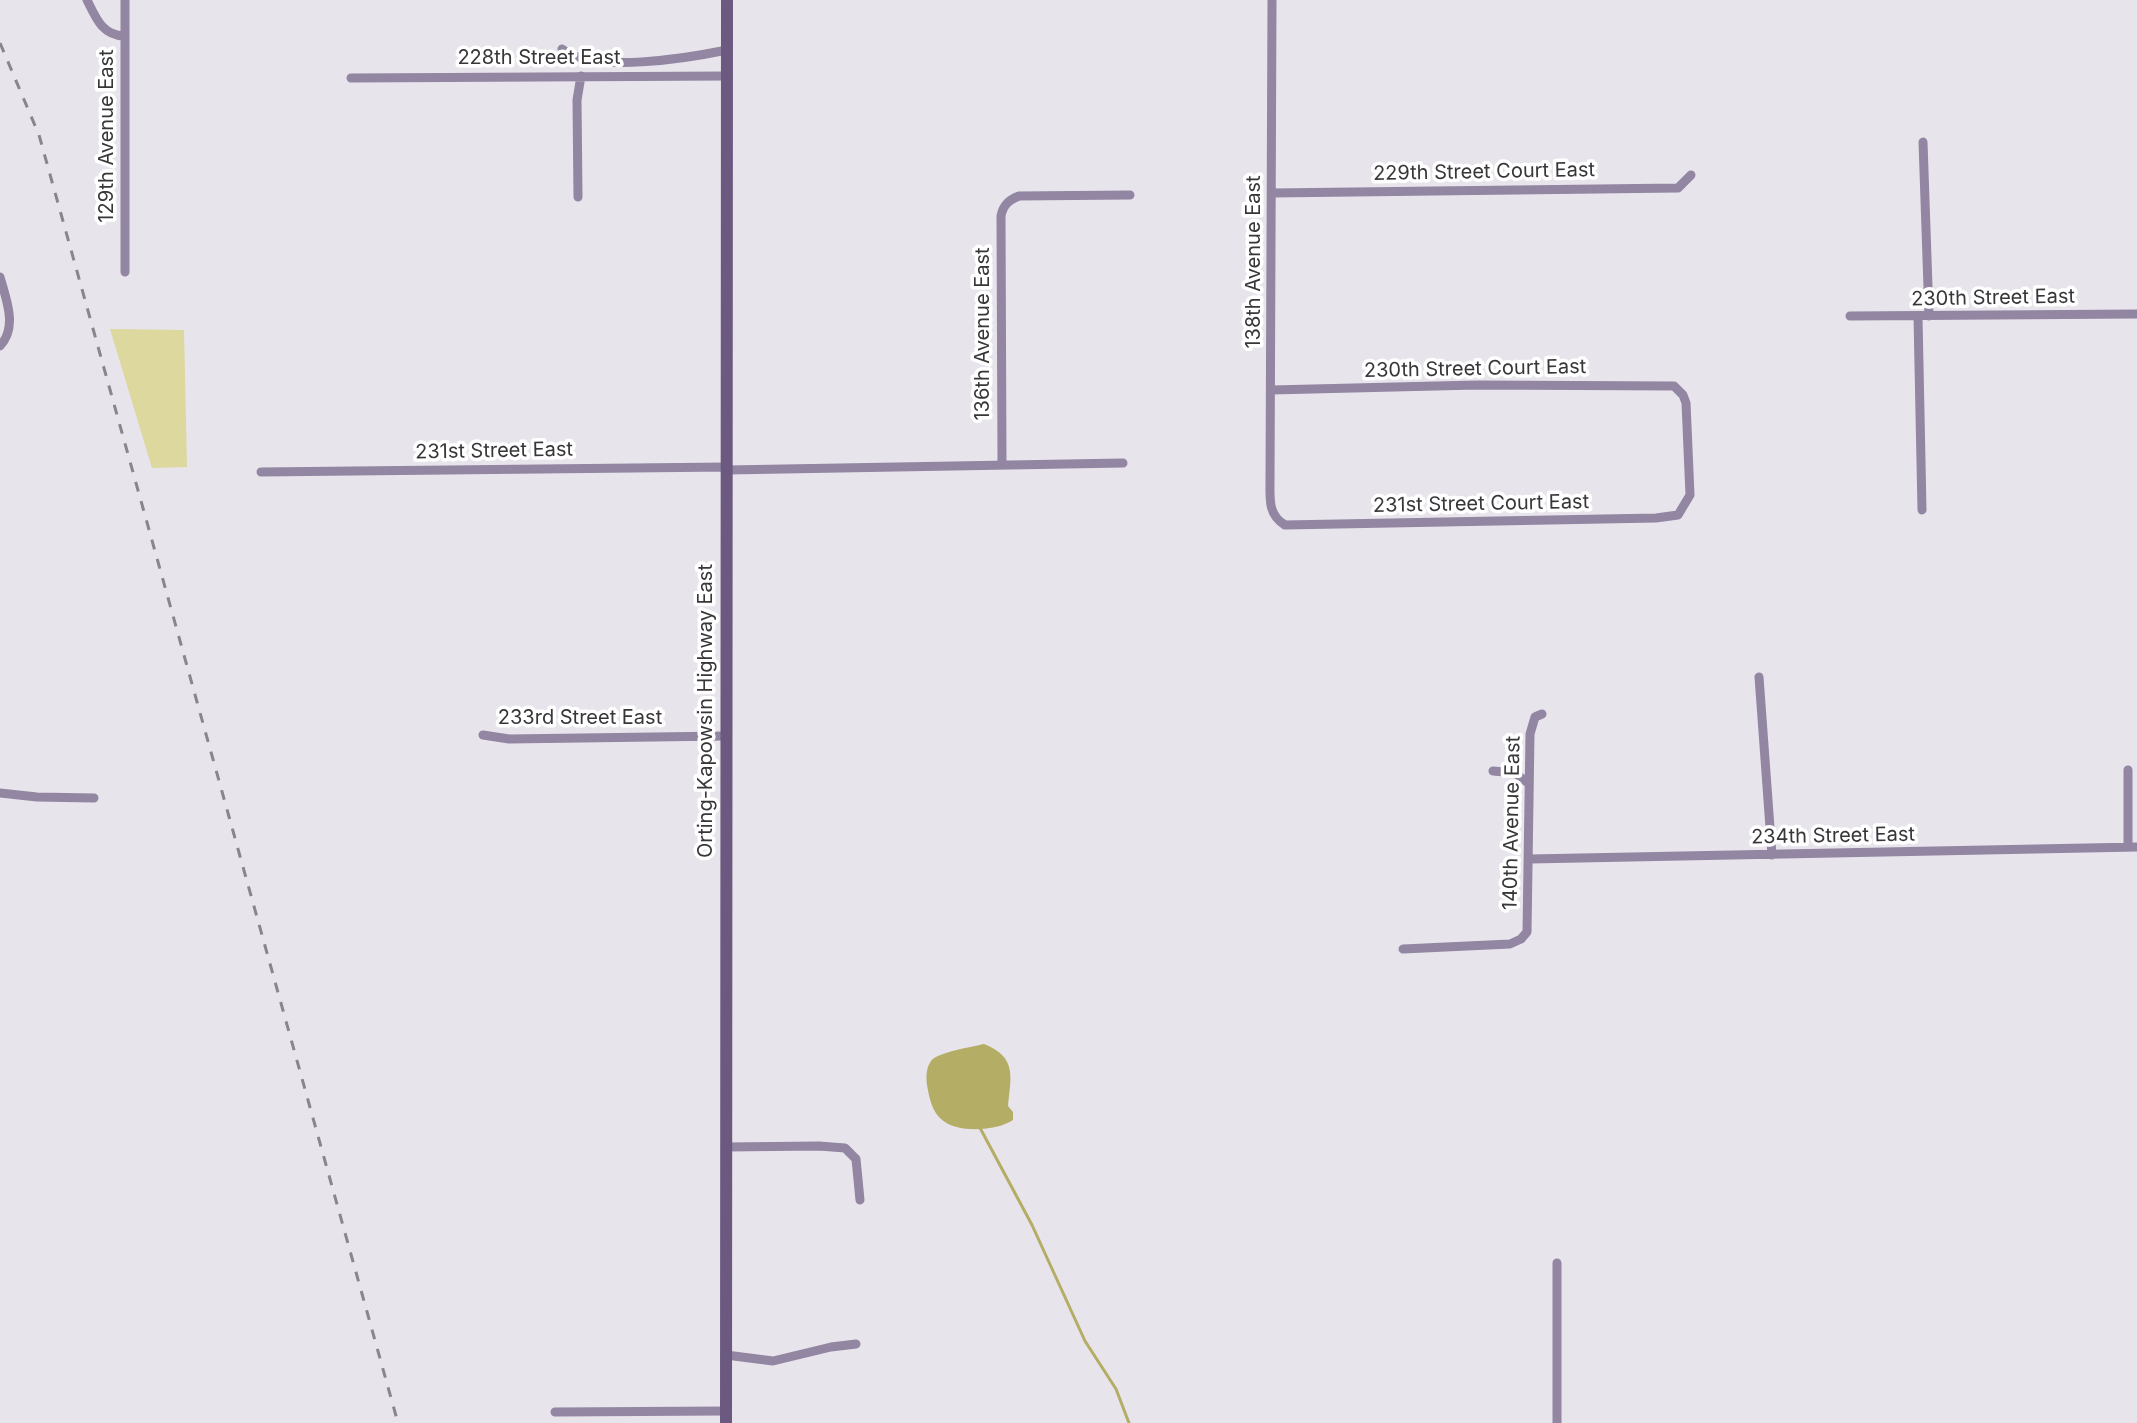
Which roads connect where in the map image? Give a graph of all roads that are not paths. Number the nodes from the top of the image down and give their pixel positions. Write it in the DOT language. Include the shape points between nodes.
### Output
graph roads {
  1 [pos="87,0"];
  2 [pos="125,0"];
  3 [pos="727,0"];
  4 [pos="1272,0"];
  5 [pos="124,36"];
  6 [pos="562,49"];
  7 [pos="727,50"];
  8 [pos="581,76"];
  9 [pos="727,76"];
  10 [pos="351,78"];
  11 [pos="1923,142"];
  12 [pos="1691,175"];
  13 [pos="1272,193"];
  14 [pos="1130,195"];
  15 [pos="578,197"];
  16 [pos="125,272"];
  17 [pos="0,277"];
  18 [pos="2137,314"];
  19 [pos="1850,316"];
  20 [pos="1929,316"];
  21 [pos="1918,317"];
  22 [pos="1,345"];
  23 [pos="1271,390"];
  24 [pos="1123,463"];
  25 [pos="1002,465"];
  26 [pos="726,468"];
  27 [pos="261,472"];
  28 [pos="1683,510"];
  29 [pos="1922,510"];
  30 [pos="1279,521"];
  31 [pos="1759,677"];
  32 [pos="1542,714"];
  33 [pos="483,735"];
  34 [pos="726,736"];
  35 [pos="2128,770"];
  36 [pos="1493,771"];
  37 [pos="1528,783"];
  38 [pos="0,793"];
  39 [pos="94,798"];
  40 [pos="2133,847"];
  41 [pos="1772,855"];
  42 [pos="1530,859"];
  43 [pos="1403,949"];
  44 [pos="726,1147"];
  45 [pos="860,1200"];
  46 [pos="1557,1263"];
  47 [pos="856,1344"];
  48 [pos="726,1355"];
  49 [pos="555,1412"];
  50 [pos="726,1417"];
  51 [pos="1557,1423"];
  1 -- 5 [label="street" via="102,27"];
  2 -- 5 [label="street, 129th Avenue East"];
  3 -- 7 [label="main road, Orting-Kapowsin Highway East"];
  4 -- 13 [label="street, 138th Avenue East"];
  5 -- 16 [label="street, 129th Avenue East"];
  6 -- 7 [label="street" via="578,59 614,62 673,60"];
  7 -- 9 [label="main road, Orting-Kapowsin Highway East"];
  8 -- 9 [label="street, 228th Street East"];
  8 -- 10 [label="street, 228th Street East"];
  8 -- 15 [label="street"];
  9 -- 26 [label="main road, Orting-Kapowsin Highway East"];
  11 -- 20 [label="street"];
  12 -- 13 [label="street, 229th Street Court East" via="1678,188"];
  13 -- 23 [label="street, 138th Avenue East"];
  14 -- 25 [label="street, 136th Avenue East" via="1019,196 1005,205"];
  17 -- 22 [label="street" via="10,321"];
  18 -- 20 [label="street, 230th Street East"];
  19 -- 21 [label="street, 230th Street East"];
  20 -- 21 [label="street, 230th Street East"];
  21 -- 29 [label="street"];
  23 -- 28 [label="street, 230th Street Court East" via="1669,385 1679,389 1686,403 1690,495"];
  23 -- 30 [label="street, 138th Avenue East" via="1270,501"];
  24 -- 25 [label="street, 231st Street East"];
  25 -- 26 [label="street, 231st Street East"];
  26 -- 27 [label="street, 231st Street East"];
  26 -- 34 [label="main road, Orting-Kapowsin Highway East"];
  28 -- 30 [label="street, 231st Street Court East" via="1656,518 1301,525"];
  31 -- 41 [label="street"];
  32 -- 37 [label="street, 140th Avenue East" via="1535,717 1530,734"];
  33 -- 34 [label="street, 233rd Street East"];
  34 -- 44 [label="main road, Orting-Kapowsin Highway East"];
  35 -- 40 [label="street"];
  36 -- 37 [label="street" via="1515,773"];
  37 -- 42 [label="street, 140th Avenue East"];
  38 -- 39 [label="street"];
  40 -- 41 [label="street, 234th Street East"];
  41 -- 42 [label="street, 234th Street East"];
  42 -- 43 [label="street, 140th Avenue East" via="1529,927 1524,936 1510,944"];
  44 -- 45 [label="street" via="845,1148 856,1159"];
  44 -- 48 [label="main road, Orting-Kapowsin Highway East"];
  46 -- 51 [label="street"];
  47 -- 48 [label="street" via="773,1361"];
  48 -- 50 [label="main road, Orting-Kapowsin Highway East"];
  49 -- 50 [label="street"];
}
